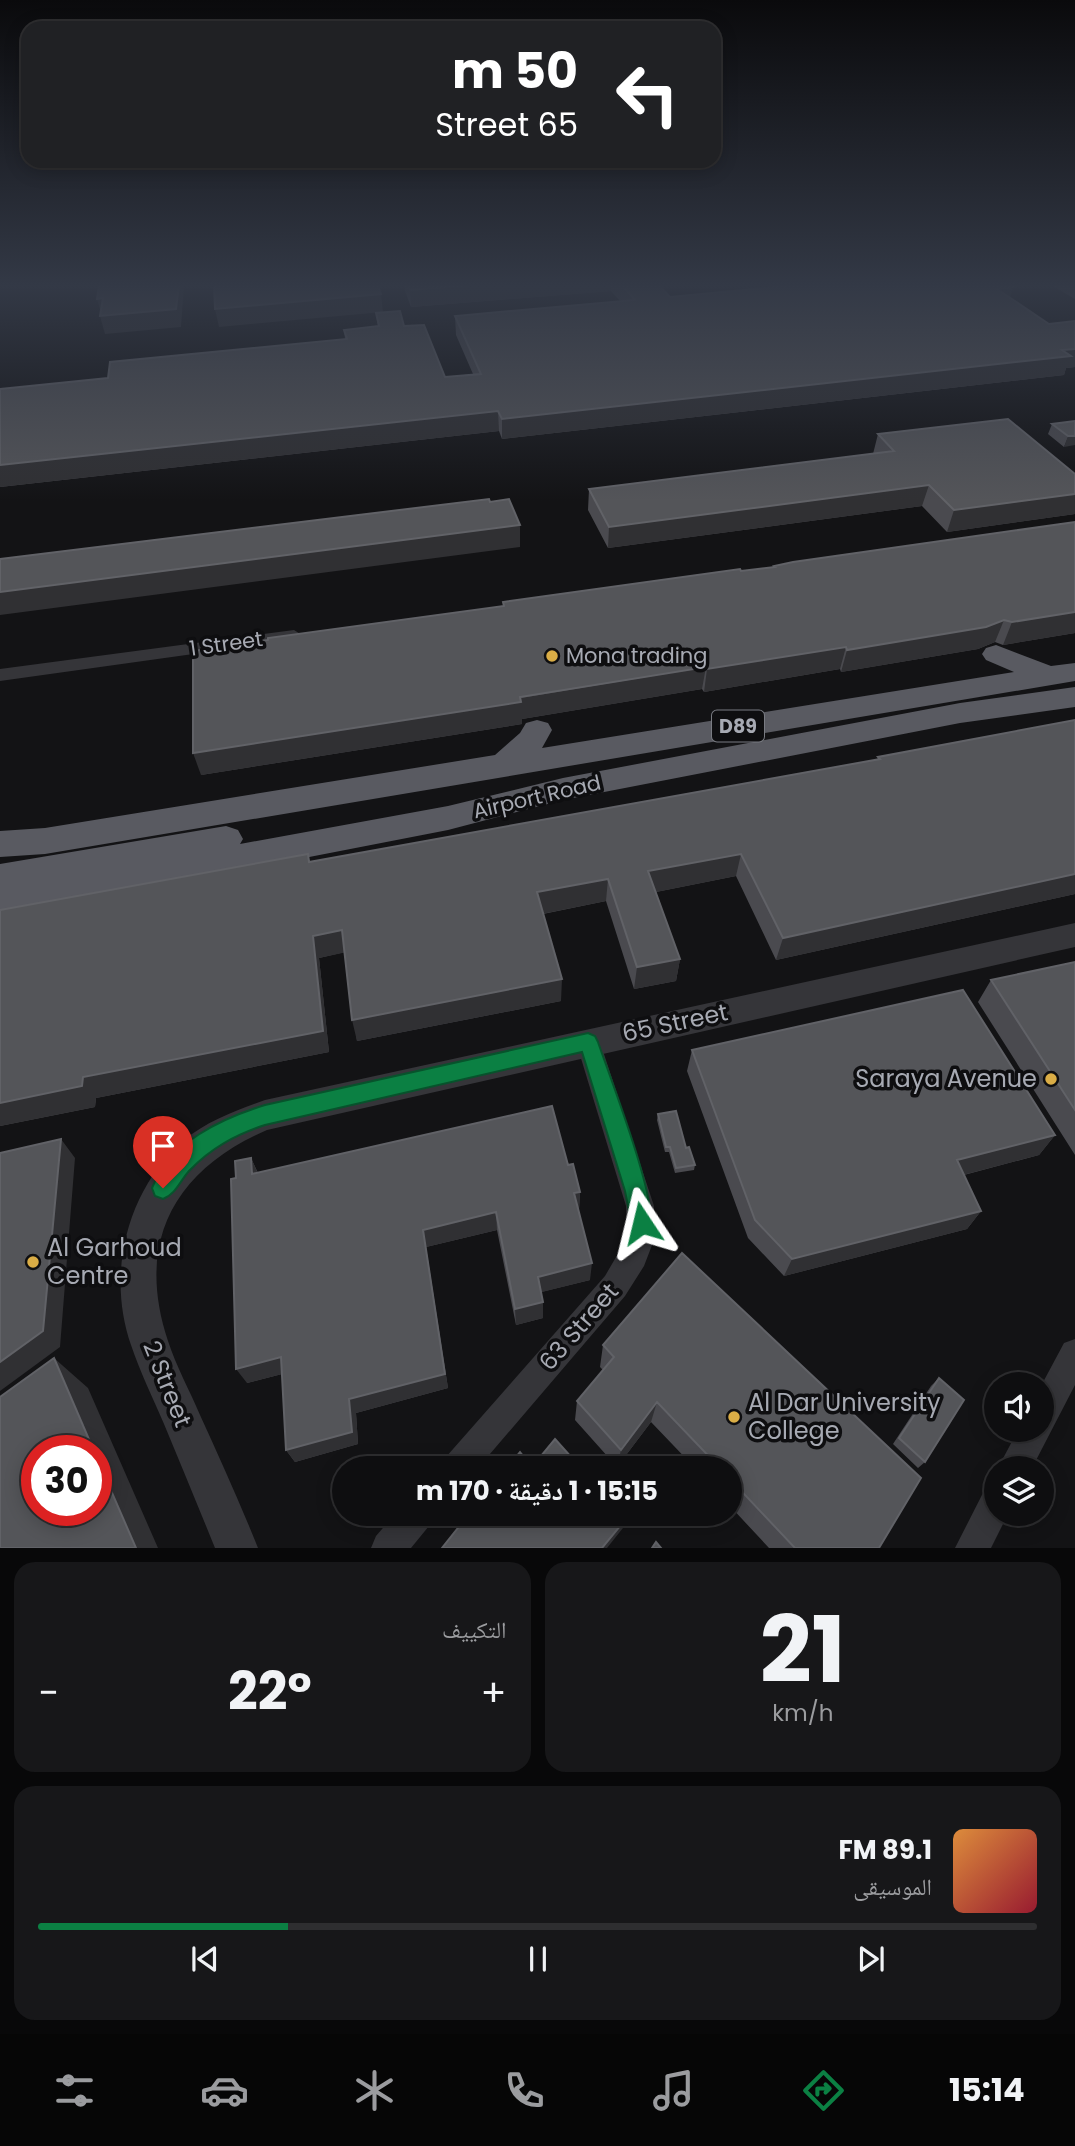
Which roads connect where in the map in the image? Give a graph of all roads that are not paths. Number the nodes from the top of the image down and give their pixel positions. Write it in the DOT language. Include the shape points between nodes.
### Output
graph roads {
  1 [pos="317,632"];
  2 [pos="996,654"];
  3 [pos="1063,674"];
  4 [pos="0,675"];
  5 [pos="1075,697"];
  6 [pos="537,730"];
  7 [pos="504,765"];
  8 [pos="510,801"];
  9 [pos="45,841"];
  10 [pos="0,844"];
  11 [pos="0,852"];
  12 [pos="0,878"];
  13 [pos="44,895"];
  14 [pos="0,903"];
  15 [pos="82,911"];
  16 [pos="1075,936"];
  17 [pos="588,1042"];
  18 [pos="150,1213"];
  19 [pos="1075,1354"];
  20 [pos="1054,1394"];
  21 [pos="467,1456"];
  22 [pos="407,1526"];
  23 [pos="984,1526"];
  24 [pos="237,1548"];
  25 [pos="388,1548"];
  26 [pos="972,1548"];
  1 -- 4 [label="street, 1 Street"];
  2 -- 3 [label="highway"];
  3 -- 7 [label="highway, Airport Road / D89"];
  5 -- 8 [label="highway, Airport Road / D89" via="936,718"];
  6 -- 7 [label="highway"];
  7 -- 9 [label="highway, Airport Road / D89"];
  8 -- 12 [label="highway" via="422,804"];
  8 -- 13 [label="highway, Airport Road / D89" via="448,818"];
  9 -- 10 [label="highway, Airport Road / D89"];
  9 -- 11 [label="highway"];
  13 -- 14 [label="highway, Airport Road / D89"];
  13 -- 15 [label="highway"];
  16 -- 17 [label="street, 65 Street"];
  17 -- 18 [label="street, 65 Street" via="234,1125 205,1142 180,1166"];
  17 -- 21 [label="street, 63 Street" via="636,1191 642,1223 639,1240 615,1286"];
  18 -- 24 [label="street, 2 Street" via="139,1265 142,1318 172,1400"];
  19 -- 20 [label="street"];
  22 -- 25 [label="street"];
  23 -- 26 [label="street"];
}
